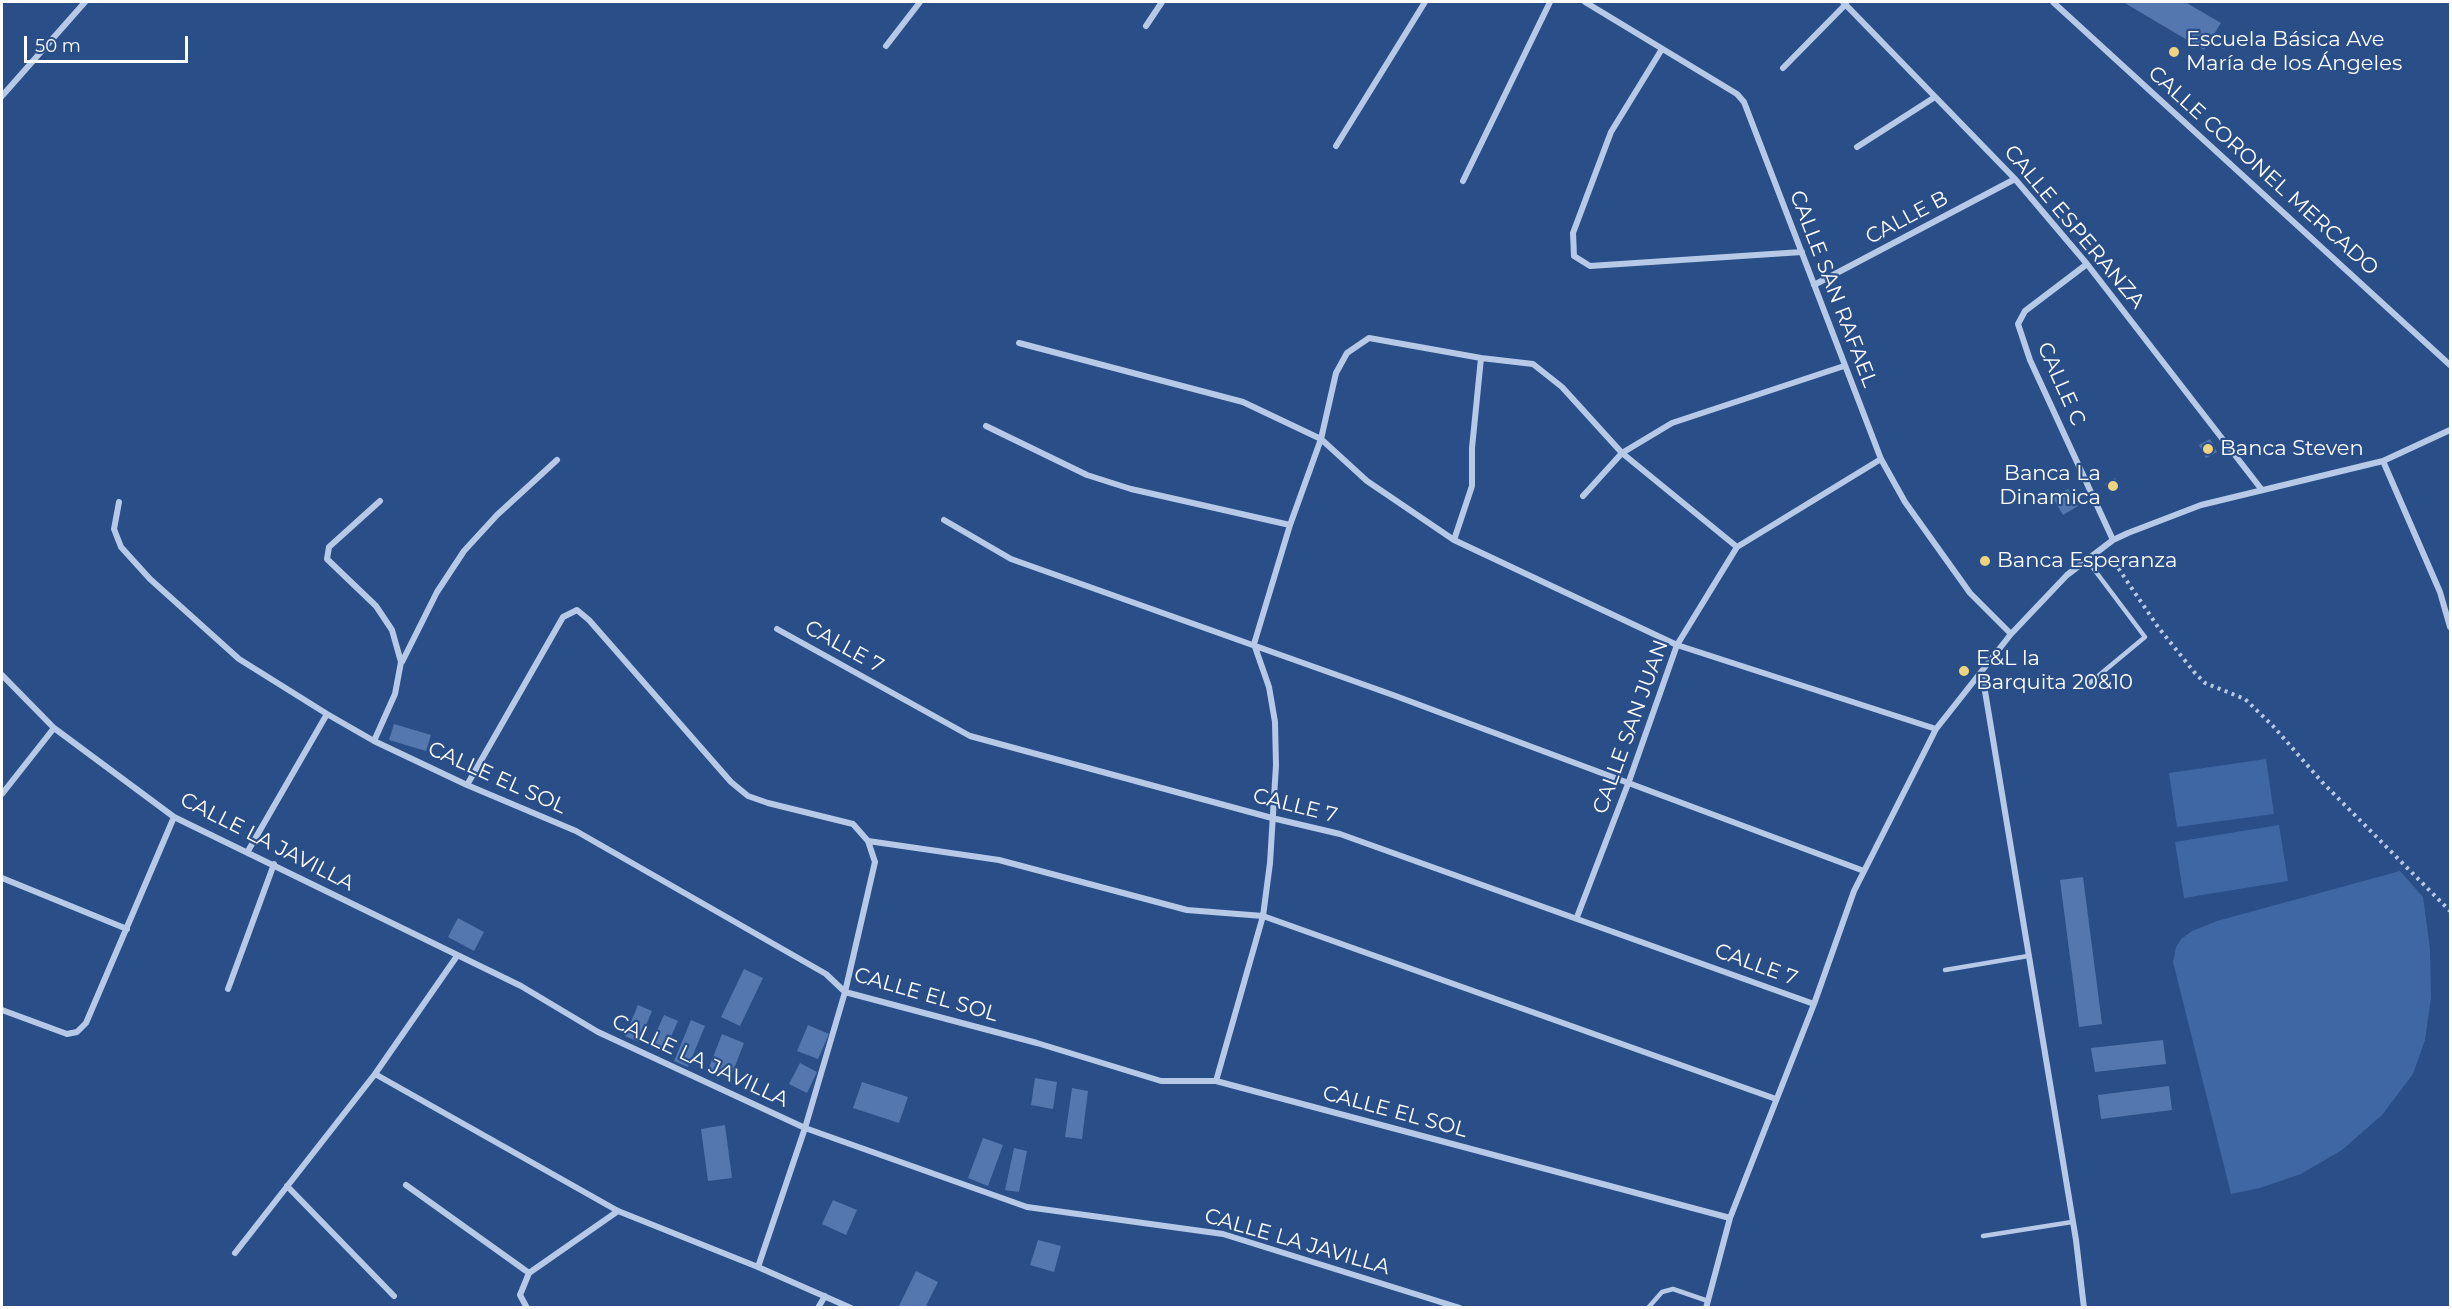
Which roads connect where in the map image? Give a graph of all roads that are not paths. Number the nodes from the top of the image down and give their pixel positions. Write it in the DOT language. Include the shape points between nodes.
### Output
graph roads {
  1 [pos="85,2"];
  2 [pos="920,2"];
  3 [pos="1162,2"];
  4 [pos="1425,2"];
  5 [pos="1550,2"];
  6 [pos="1585,2"];
  7 [pos="2053,2"];
  8 [pos="1844,3"];
  9 [pos="1146,26"];
  10 [pos="886,46"];
  11 [pos="1662,49"];
  12 [pos="1783,68"];
  13 [pos="2,96"];
  14 [pos="1935,97"];
  15 [pos="1336,146"];
  16 [pos="1857,147"];
  17 [pos="2015,179"];
  18 [pos="1463,181"];
  19 [pos="1802,252"];
  20 [pos="2087,264"];
  21 [pos="1814,285"];
  22 [pos="1019,343"];
  23 [pos="1482,358"];
  24 [pos="2451,365"];
  25 [pos="1844,366"];
  26 [pos="986,426"];
  27 [pos="2451,430"];
  28 [pos="1321,439"];
  29 [pos="1622,453"];
  30 [pos="1881,459"];
  31 [pos="557,460"];
  32 [pos="2383,461"];
  33 [pos="2262,490"];
  34 [pos="1583,496"];
  35 [pos="380,501"];
  36 [pos="119,502"];
  37 [pos="944,520"];
  38 [pos="1290,525"];
  39 [pos="1454,540"];
  40 [pos="2113,540"];
  41 [pos="1737,547"];
  42 [pos="2086,560"];
  43 [pos="2451,627"];
  44 [pos="777,629"];
  45 [pos="2011,634"];
  46 [pos="1254,644"];
  47 [pos="1677,645"];
  48 [pos="401,662"];
  49 [pos="1982,674"];
  50 [pos="2,675"];
  51 [pos="2086,686"];
  52 [pos="327,714"];
  53 [pos="54,728"];
  54 [pos="1936,729"];
  55 [pos="374,741"];
  56 [pos="1628,784"];
  57 [pos="466,785"];
  58 [pos="2,794"];
  59 [pos="174,817"];
  60 [pos="1272,818"];
  61 [pos="868,841"];
  62 [pos="248,851"];
  63 [pos="274,864"];
  64 [pos="1864,872"];
  65 [pos="2,878"];
  66 [pos="1263,916"];
  67 [pos="1577,917"];
  68 [pos="126,929"];
  69 [pos="457,956"];
  70 [pos="2028,956"];
  71 [pos="1945,970"];
  72 [pos="228,989"];
  73 [pos="845,992"];
  74 [pos="1814,1004"];
  75 [pos="2,1010"];
  76 [pos="375,1074"];
  77 [pos="1216,1081"];
  78 [pos="1776,1098"];
  79 [pos="805,1128"];
  80 [pos="406,1185"];
  81 [pos="287,1186"];
  82 [pos="618,1211"];
  83 [pos="1730,1218"];
  84 [pos="2073,1222"];
  85 [pos="1983,1236"];
  86 [pos="235,1253"];
  87 [pos="758,1267"];
  88 [pos="529,1274"];
  89 [pos="394,1296"];
  90 [pos="825,1296"];
  91 [pos="1707,1304"];
  92 [pos="527,1308"];
  93 [pos="818,1308"];
  94 [pos="851,1308"];
  95 [pos="1460,1308"];
  96 [pos="1648,1308"];
  97 [pos="2084,1308"];
  1 -- 13 [label="street"];
  2 -- 10 [label="street"];
  3 -- 9 [label="street"];
  4 -- 15 [label="street"];
  5 -- 18 [label="street"];
  6 -- 11 [label="street, CALLE SAN RAFAEL"];
  7 -- 24 [label="street, CALLE CORONEL MERCADO"];
  8 -- 12 [label="street"];
  8 -- 14 [label="street, CALLE ESPERANZA"];
  11 -- 19 [label="street, CALLE SAN RAFAEL" via="1744,102"];
  11 -- 19 [label="street" via="1611,132 1573,233 1574,256 1590,266"];
  14 -- 16 [label="street"];
  14 -- 17 [label="street, CALLE ESPERANZA"];
  17 -- 20 [label="street, CALLE ESPERANZA"];
  17 -- 21 [label="street, CALLE B"];
  19 -- 21 [label="street, CALLE SAN RAFAEL"];
  20 -- 33 [label="street, CALLE ESPERANZA"];
  20 -- 40 [label="street, CALLE C" via="2025,311 2018,324 2030,360"];
  21 -- 25 [label="street, CALLE SAN RAFAEL"];
  22 -- 28 [label="street" via="1243,402"];
  23 -- 28 [label="street" via="1369,338 1347,353 1336,373"];
  23 -- 29 [label="street" via="1533,364 1562,387"];
  23 -- 39 [label="street" via="1472,486"];
  25 -- 29 [label="street" via="1672,423"];
  25 -- 30 [label="street, CALLE SAN RAFAEL"];
  26 -- 38 [label="street" via="1087,475"];
  27 -- 32 [label="street"];
  28 -- 38 [label="street"];
  28 -- 39 [label="street" via="1367,481"];
  29 -- 34 [label="street"];
  29 -- 41 [label="street"];
  30 -- 41 [label="street, CALLE SAN JUAN"];
  30 -- 45 [label="street, CALLE SAN RAFAEL" via="1905,502 1970,594"];
  31 -- 48 [label="street" via="464,551 437,592"];
  32 -- 33 [label="street"];
  32 -- 43 [label="street" via="2440,592"];
  33 -- 40 [label="street" via="2201,505"];
  35 -- 48 [label="street" via="329,547 327,559 376,606 392,630"];
  36 -- 52 [label="street, CALLE EL SOL" via="114,529 121,547 150,579 238,658"];
  37 -- 46 [label="street" via="1011,559"];
  38 -- 46 [label="street"];
  39 -- 47 [label="street"];
  40 -- 42 [label="street"];
  41 -- 47 [label="street, CALLE SAN JUAN"];
  42 -- 45 [label="street"];
  42 -- 51 [label="lane" via="2145,637"];
  44 -- 60 [label="street, CALLE 7" via="970,736"];
  45 -- 49 [label="street"];
  46 -- 56 [label="street"];
  46 -- 60 [label="street" via="1269,687 1275,722"];
  47 -- 54 [label="street"];
  47 -- 56 [label="street, CALLE SAN JUAN"];
  48 -- 55 [label="street" via="395,694"];
  49 -- 54 [label="street"];
  49 -- 70 [label="street"];
  50 -- 53 [label="street, CALLE LA JAVILLA"];
  52 -- 55 [label="street, CALLE EL SOL"];
  52 -- 62 [label="street"];
  53 -- 58 [label="street"];
  53 -- 59 [label="street, CALLE LA JAVILLA"];
  54 -- 64 [label="street"];
  55 -- 57 [label="street, CALLE EL SOL"];
  56 -- 64 [label="street"];
  56 -- 67 [label="street, CALLE SAN JUAN"];
  57 -- 61 [label="street" via="563,617 577,610 731,782 748,796 853,824"];
  57 -- 73 [label="street, CALLE EL SOL" via="576,831 826,974"];
  59 -- 62 [label="street, CALLE LA JAVILLA"];
  59 -- 68 [label="street"];
  60 -- 66 [label="street"];
  60 -- 67 [label="street, CALLE 7" via="1340,834"];
  61 -- 66 [label="street" via="999,860 1187,910"];
  61 -- 73 [label="street" via="875,862"];
  62 -- 63 [label="street, CALLE LA JAVILLA"];
  63 -- 69 [label="street, CALLE LA JAVILLA"];
  63 -- 72 [label="street"];
  64 -- 74 [label="street"];
  65 -- 68 [label="street"];
  66 -- 77 [label="street"];
  66 -- 78 [label="street"];
  67 -- 74 [label="street, CALLE 7"];
  68 -- 75 [label="street" via="86,1023 77,1032 67,1034"];
  69 -- 76 [label="street"];
  69 -- 79 [label="street, CALLE LA JAVILLA" via="521,986 598,1032"];
  70 -- 71 [label="lane"];
  70 -- 84 [label="street"];
  73 -- 77 [label="street, CALLE EL SOL" via="1161,1081"];
  73 -- 79 [label="street"];
  74 -- 78 [label="street"];
  76 -- 81 [label="street"];
  76 -- 82 [label="street"];
  77 -- 83 [label="street, CALLE EL SOL"];
  78 -- 83 [label="street"];
  79 -- 87 [label="street"];
  79 -- 95 [label="street, CALLE LA JAVILLA" via="1027,1207 1222,1234"];
  80 -- 88 [label="street"];
  81 -- 86 [label="street"];
  81 -- 89 [label="street"];
  82 -- 87 [label="street"];
  82 -- 88 [label="street"];
  83 -- 91 [label="street"];
  84 -- 85 [label="lane"];
  84 -- 97 [label="street"];
  87 -- 90 [label="street"];
  88 -- 92 [label="street" via="520,1295"];
  90 -- 93 [label="street"];
  90 -- 94 [label="street"];
  91 -- 96 [label="lane" via="1673,1289 1662,1292"];
}
